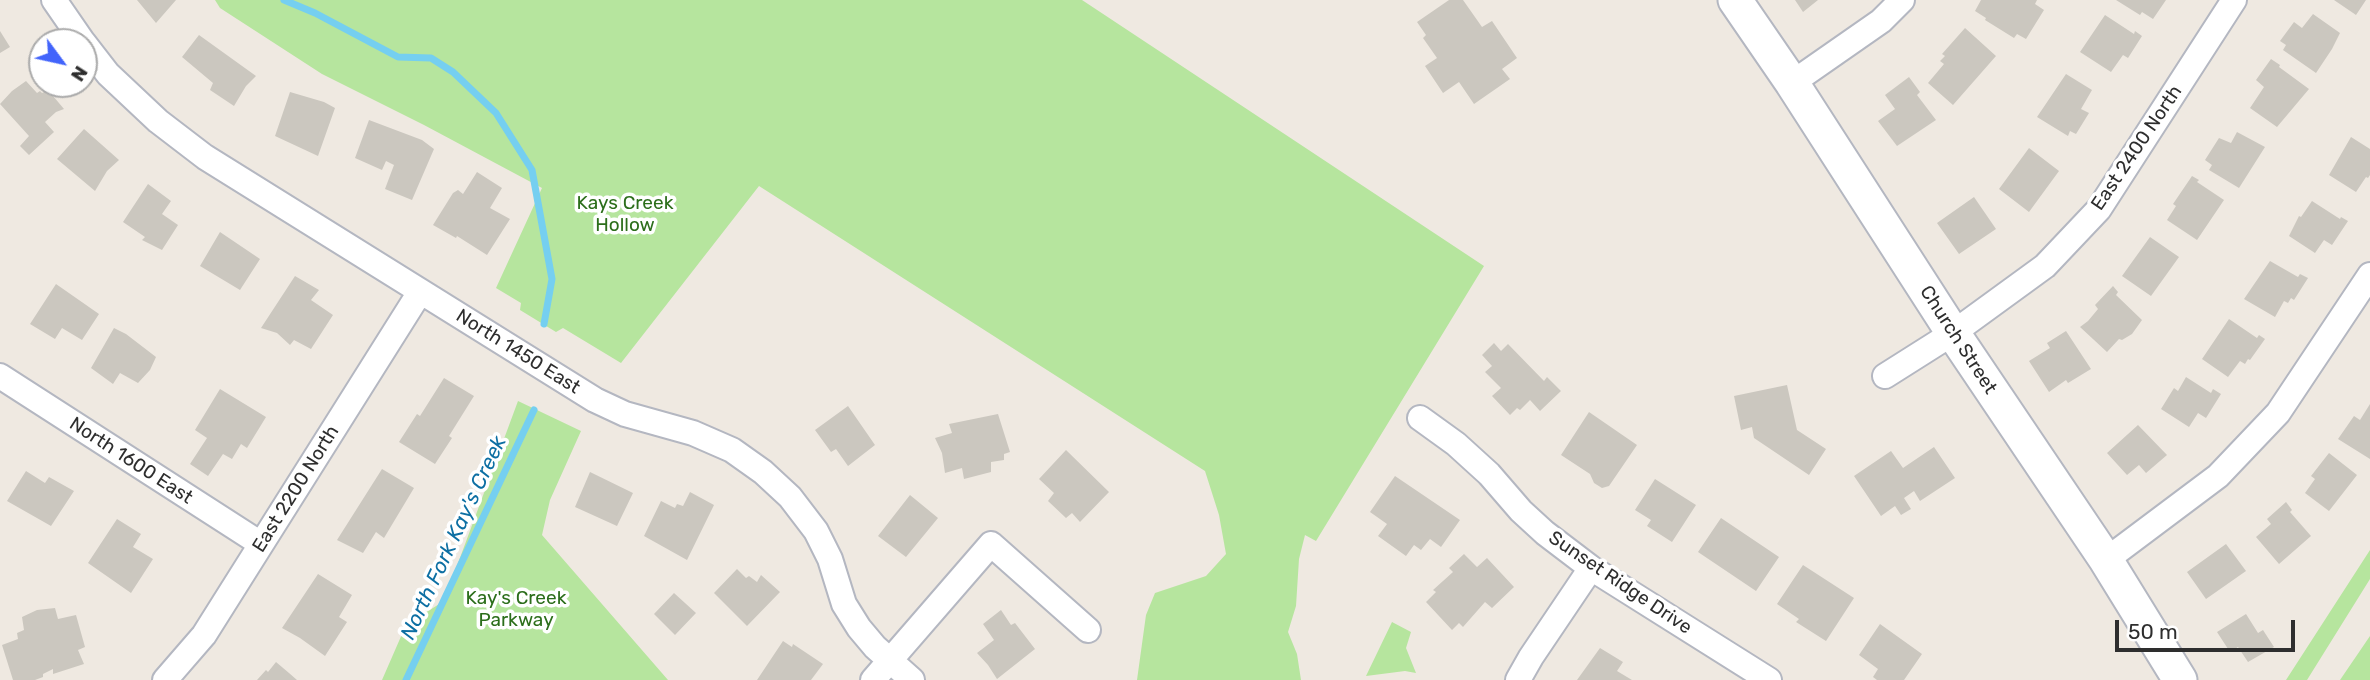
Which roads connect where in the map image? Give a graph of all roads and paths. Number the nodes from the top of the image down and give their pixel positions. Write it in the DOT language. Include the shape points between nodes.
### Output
graph roads {
  1 [pos="54,0"];
  2 [pos="1735,0"];
  3 [pos="1902,0"];
  4 [pos="2234,0"];
  5 [pos="74,28"];
  6 [pos="98,61"];
  7 [pos="1792,83"];
  8 [pos="2370,275"];
  9 [pos="420,292"];
  10 [pos="1953,333"];
  11 [pos="0,376"];
  12 [pos="1885,376"];
  13 [pos="1420,418"];
  14 [pos="261,544"];
  15 [pos="2106,560"];
  16 [pos="1591,568"];
  17 [pos="1088,630"];
  18 [pos="889,660"];
  19 [pos="165,680"];
  20 [pos="873,680"];
  21 [pos="912,680"];
  22 [pos="1518,680"];
  23 [pos="1769,680"];
  24 [pos="2180,680"];
  1 -- 5 [label="street, North 1450 East"];
  2 -- 7 [label="street, Church Street"];
  3 -- 7 [label="street" via="1881,21"];
  4 -- 10 [label="street, East 2400 North" via="2099,209 2045,266"];
  6 -- 9 [label="street, North 1450 East" via="158,121 205,157"];
  7 -- 10 [label="street, Church Street"];
  8 -- 15 [label="street" via="2278,413 2218,476"];
  9 -- 14 [label="street, East 2200 North"];
  9 -- 18 [label="street, North 1450 East" via="595,400 625,414 693,433 732,450 763,472 816,531 844,604"];
  10 -- 12 [label="street, East 2400 North"];
  10 -- 15 [label="street, Church Street"];
  11 -- 14 [label="street, North 1600 East"];
  13 -- 16 [label="street, Sunset Ridge Drive" via="1456,444 1521,511"];
  14 -- 19 [label="street, East 2200 North" via="204,635"];
  15 -- 24 [label="street, Church Street"];
  16 -- 22 [label="street"];
  16 -- 23 [label="street, Sunset Ridge Drive"];
  17 -- 18 [label="street" via="991,544"];
  18 -- 20 [label="street"];
  18 -- 21 [label="street, North 1450 East"];
}
